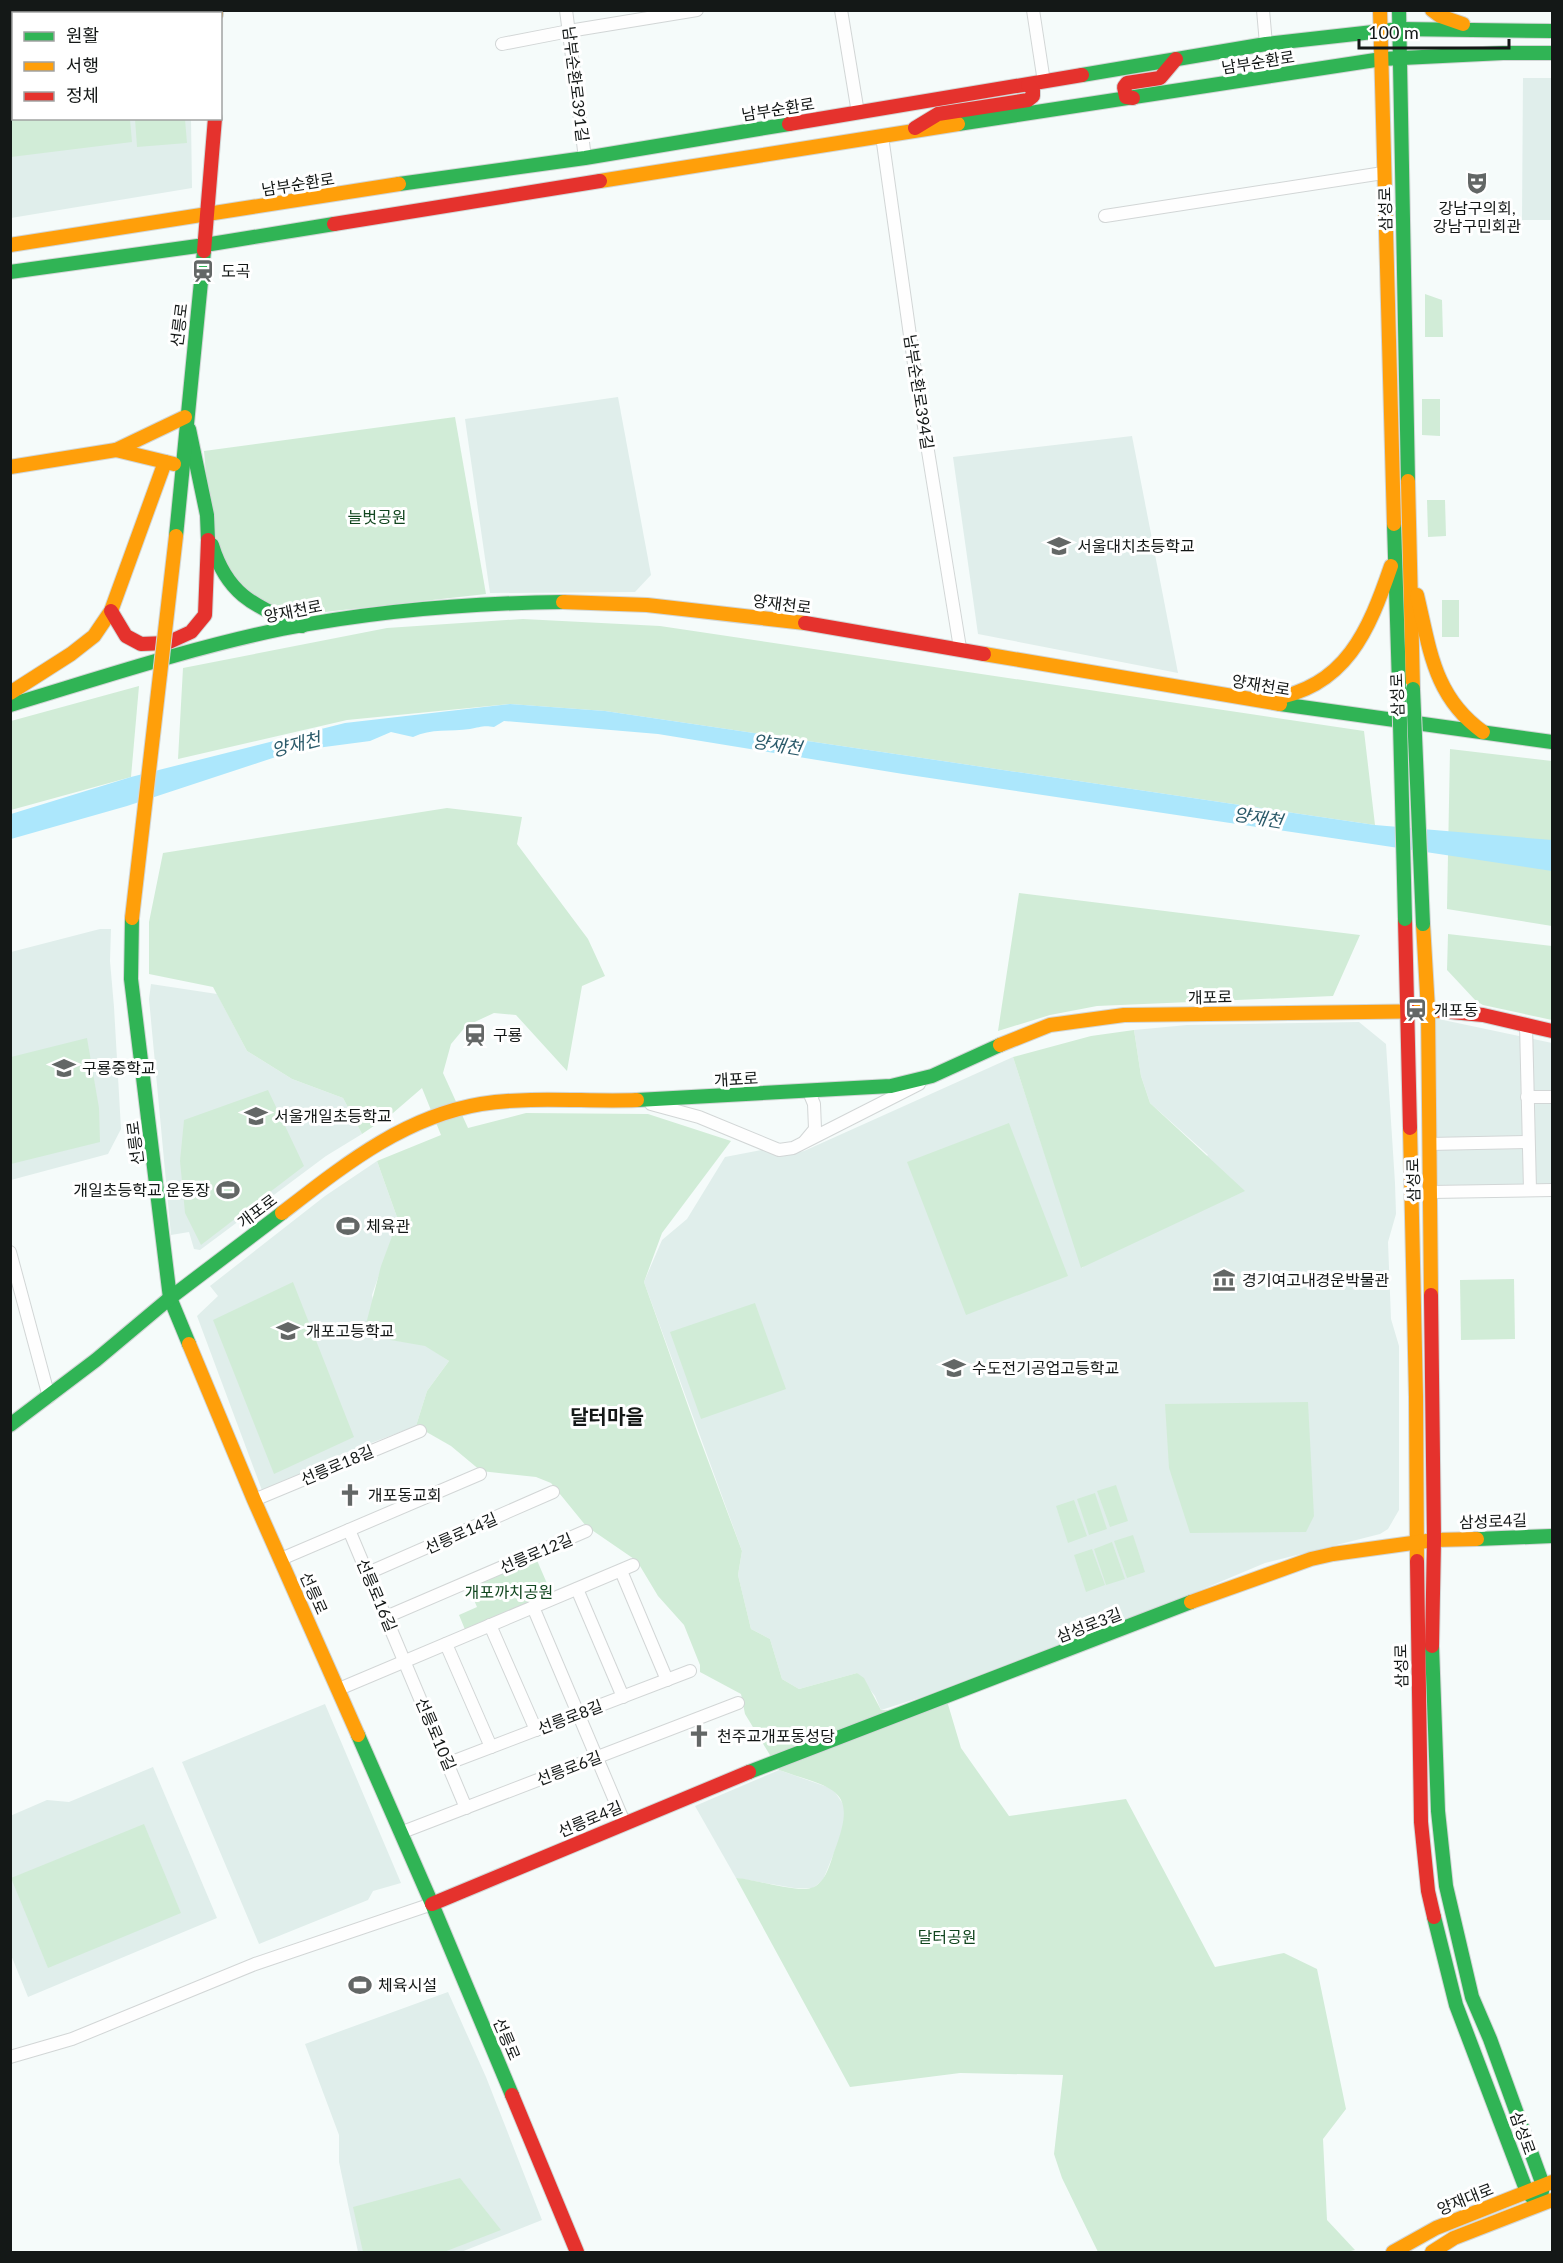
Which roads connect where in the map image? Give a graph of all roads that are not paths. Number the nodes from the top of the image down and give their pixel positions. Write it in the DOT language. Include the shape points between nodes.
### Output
graph roads {
  1 [pos="566,10"];
  2 [pos="697,10"];
  3 [pos="841,10"];
  4 [pos="1033,10"];
  5 [pos="1263,10"];
  6 [pos="1380,10"];
  7 [pos="1399,10"];
  8 [pos="1432,10"];
  9 [pos="1400,29"];
  10 [pos="1479,29"];
  11 [pos="569,31"];
  12 [pos="1381,31"];
  13 [pos="1552,31"];
  14 [pos="502,44"];
  15 [pos="1266,44"];
  16 [pos="1552,53"];
  17 [pos="1400,58"];
  18 [pos="1176,59"];
  19 [pos="1382,59"];
  20 [pos="1044,82"];
  21 [pos="1028,85"];
  22 [pos="1133,99"];
  23 [pos="858,113"];
  24 [pos="215,120"];
  25 [pos="911,132"];
  26 [pos="882,136"];
  27 [pos="585,158"];
  28 [pos="1383,173"];
  29 [pos="209,215"];
  30 [pos="1105,216"];
  31 [pos="10,245"];
  32 [pos="205,245"];
  33 [pos="10,272"];
  34 [pos="185,417"];
  35 [pos="116,450"];
  36 [pos="165,462"];
  37 [pos="182,465"];
  38 [pos="10,467"];
  39 [pos="208,530"];
  40 [pos="1402,557"];
  41 [pos="111,611"];
  42 [pos="302,626"];
  43 [pos="960,648"];
  44 [pos="10,693"];
  45 [pos="1253,701"];
  46 [pos="10,705"];
  47 [pos="1486,734"];
  48 [pos="1552,742"];
  49 [pos="1407,1010"];
  50 [pos="1428,1010"];
  51 [pos="1526,1024"];
  52 [pos="1552,1031"];
  53 [pos="932,1076"];
  54 [pos="808,1092"];
  55 [pos="1527,1097"];
  56 [pos="1552,1097"];
  57 [pos="629,1100"];
  58 [pos="1528,1142"];
  59 [pos="802,1144"];
  60 [pos="1429,1144"];
  61 [pos="1530,1190"];
  62 [pos="1552,1190"];
  63 [pos="1431,1192"];
  64 [pos="10,1252"];
  65 [pos="170,1298"];
  66 [pos="49,1397"];
  67 [pos="10,1425"];
  68 [pos="420,1431"];
  69 [pos="480,1474"];
  70 [pos="553,1492"];
  71 [pos="255,1500"];
  72 [pos="349,1530"];
  73 [pos="586,1531"];
  74 [pos="1552,1536"];
  75 [pos="1434,1540"];
  76 [pos="1416,1542"];
  77 [pos="280,1559"];
  78 [pos="633,1565"];
  79 [pos="621,1570"];
  80 [pos="368,1573"];
  81 [pos="577,1589"];
  82 [pos="533,1607"];
  83 [pos="386,1617"];
  84 [pos="490,1625"];
  85 [pos="446,1644"];
  86 [pos="405,1661"];
  87 [pos="690,1671"];
  88 [pos="667,1680"];
  89 [pos="339,1689"];
  90 [pos="623,1697"];
  91 [pos="738,1703"];
  92 [pos="578,1714"];
  93 [pos="536,1730"];
  94 [pos="491,1747"];
  95 [pos="596,1757"];
  96 [pos="449,1763"];
  97 [pos="763,1767"];
  98 [pos="466,1808"];
  99 [pos="624,1822"];
  100 [pos="400,1833"];
  101 [pos="432,1904"];
  102 [pos="10,2057"];
  103 [pos="1548,2184"];
  104 [pos="1527,2192"];
  105 [pos="1546,2202"];
  106 [pos="578,2253"];
  107 [pos="1393,2253"];
  108 [pos="1432,2253"];
  1 -- 11 [label="street, 남부순환로391길"];
  2 -- 11 [label="street"];
  3 -- 23 [label="street"];
  4 -- 20 [label="street"];
  5 -- 15 [label="street"];
  6 -- 12 [label="main road, 삼성로"];
  7 -- 9 [label="main road, 삼성로"];
  8 -- 10 [label="main road"];
  9 -- 10 [label="main road, 남부순환로"];
  9 -- 12 [label="main road, 남부순환로"];
  9 -- 17 [label="main road, 삼성로"];
  10 -- 13 [label="main road, 남부순환로"];
  11 -- 14 [label="street"];
  11 -- 27 [label="street, 남부순환로391길"];
  12 -- 15 [label="main road, 남부순환로"];
  12 -- 19 [label="main road, 삼성로"];
  15 -- 18 [label="main road, 남부순환로"];
  16 -- 17 [label="main road, 남부순환로"];
  17 -- 19 [label="main road, 남부순환로"];
  17 -- 40 [label="main road, 삼성로"];
  18 -- 20 [label="main road, 남부순환로"];
  18 -- 22 [label="main road" via="1160,78 1127,83 1124,92"];
  19 -- 22 [label="main road, 남부순환로"];
  19 -- 28 [label="main road, 삼성로"];
  20 -- 21 [label="main road, 남부순환로"];
  21 -- 23 [label="main road, 남부순환로"];
  21 -- 25 [label="main road" via="1033,96 1028,100 938,114"];
  22 -- 25 [label="main road, 남부순환로"];
  23 -- 27 [label="main road, 남부순환로"];
  24 -- 29 [label="main road, 선릉로"];
  25 -- 26 [label="main road, 남부순환로"];
  26 -- 32 [label="main road, 남부순환로"];
  26 -- 43 [label="street, 남부순환로394길"];
  27 -- 29 [label="main road, 남부순환로"];
  28 -- 30 [label="street"];
  28 -- 40 [label="main road, 삼성로"];
  29 -- 31 [label="main road, 남부순환로"];
  29 -- 32 [label="main road, 선릉로"];
  32 -- 33 [label="main road, 남부순환로"];
  32 -- 34 [label="main road, 선릉로"];
  34 -- 35 [label="main road"];
  34 -- 37 [label="main road, 선릉로"];
  34 -- 39 [label="main road"];
  35 -- 36 [label="main road"];
  35 -- 38 [label="main road"];
  36 -- 37 [label="main road"];
  36 -- 41 [label="main road"];
  37 -- 65 [label="main road, 선릉로, bridge" via="132,918 131,979"];
  39 -- 41 [label="main road" via="205,615 198,626 187,635 149,646 133,641 120,630"];
  39 -- 42 [label="main road" via="219,566 230,585 245,599"];
  40 -- 45 [label="main road" via="1358,647 1347,661 1329,676 1285,698"];
  40 -- 47 [label="main road" via="1446,694 1466,720"];
  40 -- 49 [label="main road, 삼성로, bridge" via="1399,684"];
  40 -- 50 [label="main road, 삼성로, bridge" via="1413,689"];
  41 -- 44 [label="main road" via="94,636"];
  42 -- 43 [label="main road, 양재천로" via="464,605 591,603 793,621"];
  42 -- 46 [label="main road, 양재천로" via="245,638"];
  43 -- 45 [label="main road, 양재천로"];
  45 -- 47 [label="main road, 양재천로"];
  47 -- 48 [label="main road, 양재천로"];
  49 -- 50 [label="main road, 개포로"];
  49 -- 53 [label="main road, 개포로" via="1124,1015 1078,1020 1050,1025 1013,1039"];
  49 -- 76 [label="main road, 삼성로"];
  50 -- 51 [label="main road, 개포로"];
  50 -- 60 [label="main road, 삼성로"];
  51 -- 52 [label="main road, 개포로"];
  51 -- 55 [label="street"];
  53 -- 54 [label="main road, 개포로" via="891,1086"];
  53 -- 59 [label="street"];
  54 -- 57 [label="main road, 개포로"];
  54 -- 59 [label="street" via="814,1104 815,1129"];
  55 -- 56 [label="street"];
  55 -- 58 [label="street"];
  57 -- 59 [label="street" via="699,1117 779,1150"];
  57 -- 65 [label="main road, 개포로" via="488,1104 462,1108 418,1124 358,1155"];
  58 -- 60 [label="street"];
  58 -- 61 [label="street"];
  60 -- 63 [label="main road, 삼성로"];
  61 -- 62 [label="street"];
  61 -- 63 [label="street"];
  63 -- 75 [label="main road, 삼성로"];
  64 -- 66 [label="street"];
  65 -- 66 [label="main road, 개포로"];
  65 -- 71 [label="main road, 선릉로"];
  66 -- 67 [label="main road, 개포로"];
  68 -- 71 [label="street, 선릉로18길"];
  69 -- 72 [label="street"];
  70 -- 80 [label="street, 선릉로14길"];
  71 -- 77 [label="main road, 선릉로"];
  72 -- 77 [label="street"];
  72 -- 80 [label="street, 선릉로16길"];
  73 -- 83 [label="street, 선릉로12길"];
  74 -- 75 [label="main road, 삼성로4길"];
  75 -- 76 [label="main road, 삼성로3길"];
  75 -- 103 [label="main road, 삼성로" via="1432,1664 1438,1811 1446,1886 1472,1996"];
  76 -- 97 [label="main road, 삼성로3길" via="1332,1554 1269,1573"];
  76 -- 104 [label="main road, 삼성로" via="1421,1822 1428,1891 1456,2005"];
  77 -- 89 [label="main road, 선릉로"];
  78 -- 79 [label="street"];
  79 -- 81 [label="street"];
  79 -- 88 [label="street"];
  80 -- 83 [label="street, 선릉로16길"];
  81 -- 82 [label="street"];
  81 -- 90 [label="street"];
  82 -- 84 [label="street"];
  82 -- 92 [label="street"];
  83 -- 86 [label="street, 선릉로16길"];
  84 -- 85 [label="street"];
  84 -- 93 [label="street"];
  85 -- 86 [label="street"];
  85 -- 94 [label="street"];
  86 -- 89 [label="street"];
  86 -- 96 [label="street, 선릉로10길"];
  87 -- 88 [label="street, 선릉로8길"];
  88 -- 90 [label="street, 선릉로8길"];
  89 -- 100 [label="main road, 선릉로"];
  90 -- 92 [label="street, 선릉로8길"];
  91 -- 95 [label="street, 선릉로6길"];
  92 -- 93 [label="street, 선릉로8길"];
  92 -- 95 [label="street"];
  93 -- 94 [label="street, 선릉로8길"];
  94 -- 96 [label="street, 선릉로8길"];
  95 -- 98 [label="street, 선릉로6길"];
  95 -- 99 [label="street"];
  96 -- 98 [label="street, 선릉로10길"];
  97 -- 99 [label="main road, 선릉로4길"];
  98 -- 100 [label="street, 선릉로6길"];
  99 -- 101 [label="main road, 선릉로4길"];
  100 -- 101 [label="main road, 선릉로"];
  101 -- 102 [label="street" via="255,1964 72,2039"];
  101 -- 106 [label="main road, 선릉로"];
  103 -- 104 [label="main road, 양재대로"];
  103 -- 105 [label="main road, 삼성로"];
  104 -- 105 [label="main road, 삼성로"];
  104 -- 107 [label="main road, 양재대로" via="1436,2228"];
  105 -- 108 [label="main road, 양재대로" via="1454,2238"];
}
